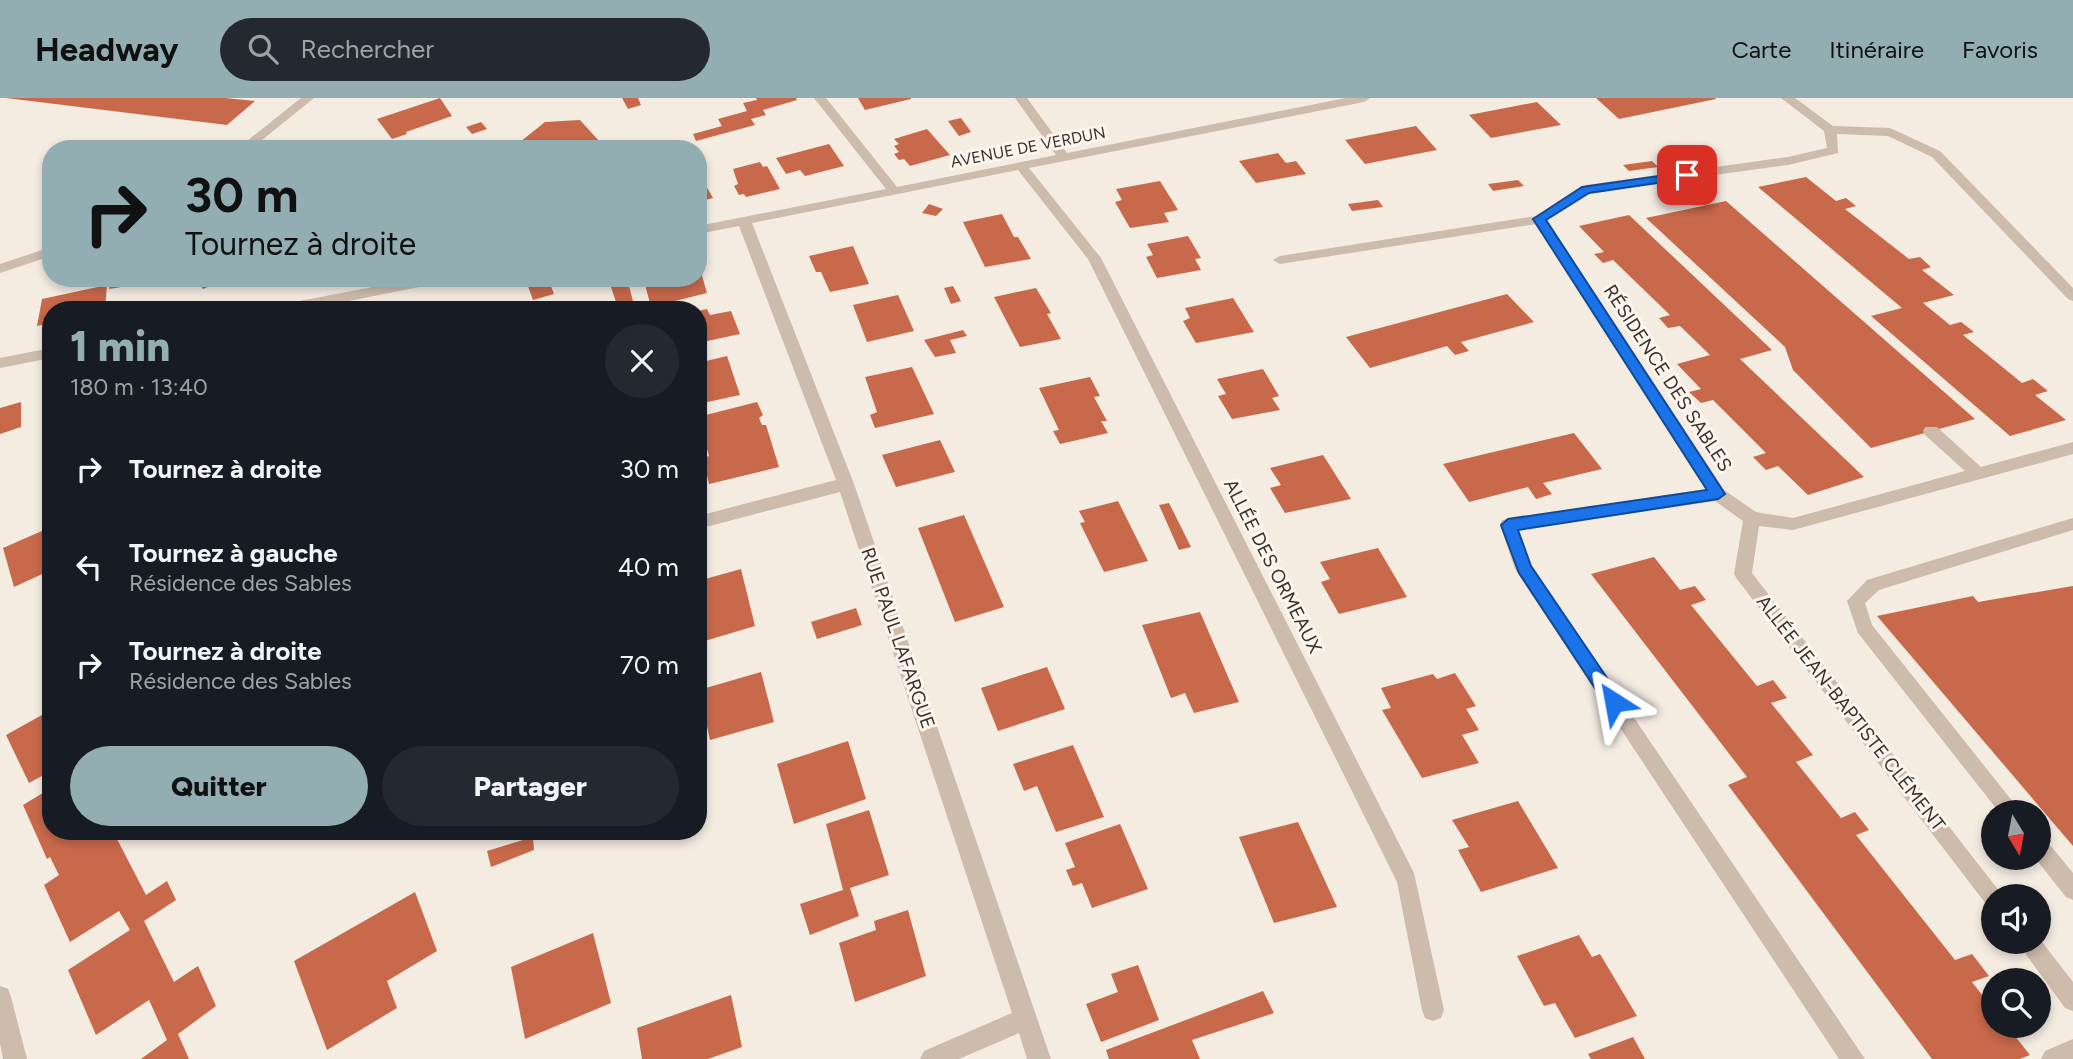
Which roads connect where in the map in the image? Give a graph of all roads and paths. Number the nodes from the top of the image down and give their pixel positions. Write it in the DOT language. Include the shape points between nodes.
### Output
graph roads {
  1 [pos="308,98"];
  2 [pos="820,98"];
  3 [pos="1021,98"];
  4 [pos="1364,98"];
  5 [pos="1787,98"];
  6 [pos="1830,130"];
  7 [pos="254,140"];
  8 [pos="1064,157"];
  9 [pos="1021,166"];
  10 [pos="894,191"];
  11 [pos="1539,219"];
  12 [pos="744,221"];
  13 [pos="707,228"];
  14 [pos="42,254"];
  15 [pos="1280,260"];
  16 [pos="0,269"];
  17 [pos="398,287"];
  18 [pos="2073,296"];
  19 [pos="325,301"];
  20 [pos="42,355"];
  21 [pos="0,363"];
  22 [pos="1931,431"];
  23 [pos="2073,448"];
  24 [pos="1979,474"];
  25 [pos="846,484"];
  26 [pos="1718,494"];
  27 [pos="1752,518"];
  28 [pos="707,521"];
  29 [pos="2073,524"];
  30 [pos="2001,800"];
  31 [pos="2051,862"];
  32 [pos="1983,884"];
  33 [pos="2073,890"];
  34 [pos="2037,954"];
  35 [pos="0,997"];
  36 [pos="2073,1000"];
  37 [pos="1433,1010"];
  38 [pos="1026,1019"];
  39 [pos="2073,1050"];
  40 [pos="15,1059"];
  41 [pos="932,1059"];
  42 [pos="1039,1059"];
  43 [pos="1853,1059"];
  44 [pos="2053,1059"];
  1 -- 7 [label="street"];
  2 -- 10 [label="street"];
  3 -- 8 [label="street"];
  4 -- 8 [label="street, AVENUE DE VERDUN"];
  5 -- 6 [label="street"];
  6 -- 11 [label="street" via="1834,150 1788,161 1586,190"];
  6 -- 18 [label="street" via="1890,132 1936,154"];
  8 -- 9 [label="street, AVENUE DE VERDUN"];
  9 -- 10 [label="street, AVENUE DE VERDUN"];
  9 -- 37 [label="street, ALLÉE DES ORMEAUX" via="1094,257 1407,880"];
  10 -- 12 [label="street, AVENUE DE VERDUN"];
  11 -- 15 [label="street"];
  11 -- 26 [label="street, RÉSIDENCE DES SABLES"];
  12 -- 13 [label="street, AVENUE DE VERDUN"];
  12 -- 25 [label="street, RUE PAUL LAFARGUE"];
  14 -- 16 [label="street"];
  17 -- 19 [label="street"];
  20 -- 21 [label="street"];
  22 -- 24 [label="street"];
  23 -- 24 [label="street, RÉSIDENCE DES SABLES"];
  24 -- 27 [label="street, RÉSIDENCE DES SABLES" via="1793,524"];
  25 -- 28 [label="street"];
  25 -- 38 [label="street, RUE PAUL LAFARGUE"];
  26 -- 27 [label="street, RÉSIDENCE DES SABLES"];
  26 -- 43 [label="street" via="1508,525 1524,569"];
  27 -- 32 [label="street, ALLÉE JEAN-BAPTISTE CLÉMENT" via="1744,574"];
  29 -- 30 [label="street" via="1874,585 1856,601 1864,628"];
  31 -- 33 [label="street"];
  34 -- 36 [label="street"];
  35 -- 40 [label="street"];
  38 -- 41 [label="street"];
  38 -- 42 [label="street, RUE PAUL LAFARGUE"];
  39 -- 44 [label="street"];
}
